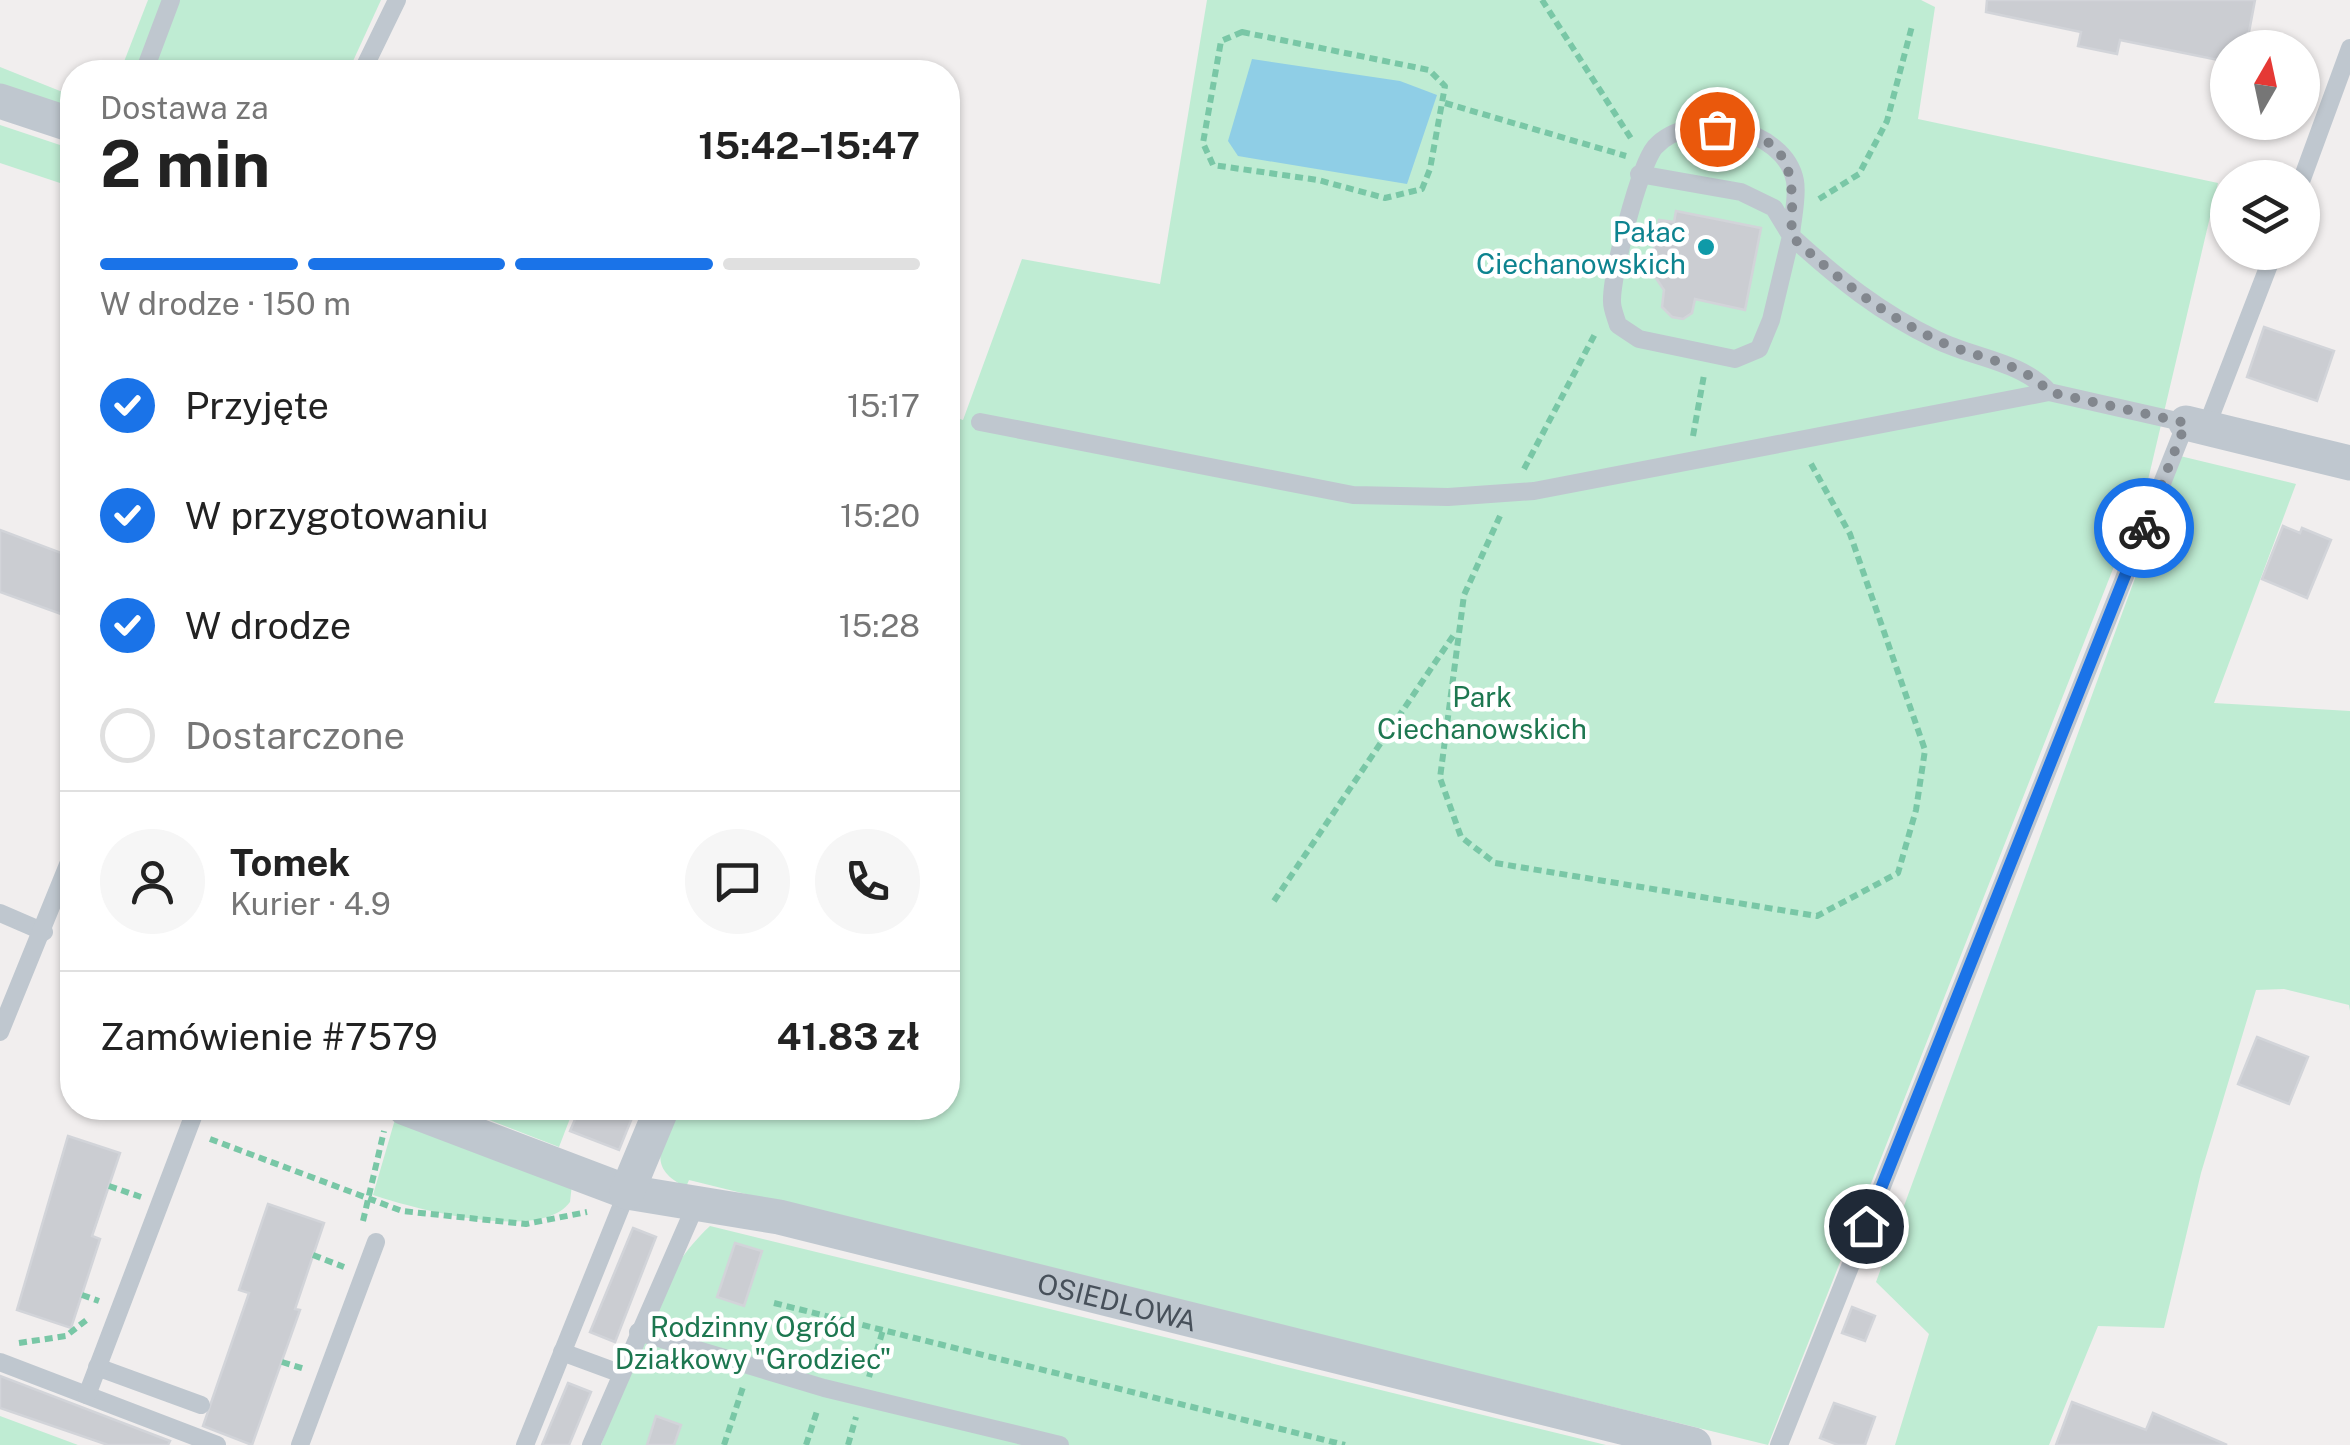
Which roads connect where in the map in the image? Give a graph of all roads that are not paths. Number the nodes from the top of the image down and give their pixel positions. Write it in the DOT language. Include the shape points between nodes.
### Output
graph roads {
  1 [pos="171,0"];
  2 [pos="397,0"];
  3 [pos="2350,48"];
  4 [pos="148,60"];
  5 [pos="368,60"];
  6 [pos="0,100"];
  7 [pos="60,120"];
  8 [pos="2309,160"];
  9 [pos="1643,168"];
  10 [pos="1791,236"];
  11 [pos="2266,270"];
  12 [pos="2049,392"];
  13 [pos="980,422"];
  14 [pos="2196,426"];
  15 [pos="2350,463"];
  16 [pos="60,888"];
  17 [pos="0,914"];
  18 [pos="44,932"];
  19 [pos="0,1032"];
  20 [pos="192,1120"];
  21 [pos="401,1120"];
  22 [pos="657,1120"];
  23 [pos="625,1198"];
  24 [pos="698,1201"];
  25 [pos="376,1242"];
  26 [pos="638,1332"];
  27 [pos="562,1352"];
  28 [pos="0,1362"];
  29 [pos="97,1367"];
  30 [pos="618,1374"];
  31 [pos="87,1395"];
  32 [pos="201,1405"];
  33 [pos="217,1445"];
  34 [pos="300,1445"];
  35 [pos="525,1445"];
  36 [pos="591,1445"];
  37 [pos="1060,1445"];
  38 [pos="1694,1445"];
  39 [pos="1779,1445"];
  1 -- 4 [label="lane"];
  2 -- 5 [label="lane"];
  3 -- 8 [label="lane"];
  6 -- 7 [label="street"];
  9 -- 10 [label="lane" via="1741,192 1774,208"];
  9 -- 10 [label="lane" via="1657,145 1690,128 1744,130 1778,148 1795,181"];
  9 -- 10 [label="lane" via="1612,302 1618,325 1639,339 1735,359 1759,349"];
  10 -- 12 [label="lane" via="1886,314 1942,343 2035,376"];
  11 -- 14 [label="lane"];
  12 -- 13 [label="lane" via="1688,462 1448,497 1353,495"];
  12 -- 14 [label="lane"];
  14 -- 15 [label="street"];
  14 -- 39 [label="lane"];
  16 -- 18 [label="lane"];
  17 -- 18 [label="lane"];
  18 -- 19 [label="lane"];
  20 -- 29 [label="lane"];
  21 -- 23 [label="street, OSIEDLOWA"];
  22 -- 23 [label="street"];
  23 -- 24 [label="street, OSIEDLOWA"];
  23 -- 27 [label="lane"];
  24 -- 26 [label="lane"];
  24 -- 38 [label="street, OSIEDLOWA"];
  25 -- 34 [label="lane"];
  26 -- 30 [label="lane"];
  26 -- 37 [label="lane" via="824,1388"];
  27 -- 30 [label="lane"];
  27 -- 35 [label="lane"];
  28 -- 31 [label="lane"];
  29 -- 31 [label="lane"];
  29 -- 32 [label="lane"];
  30 -- 36 [label="lane"];
  31 -- 33 [label="lane"];
}
